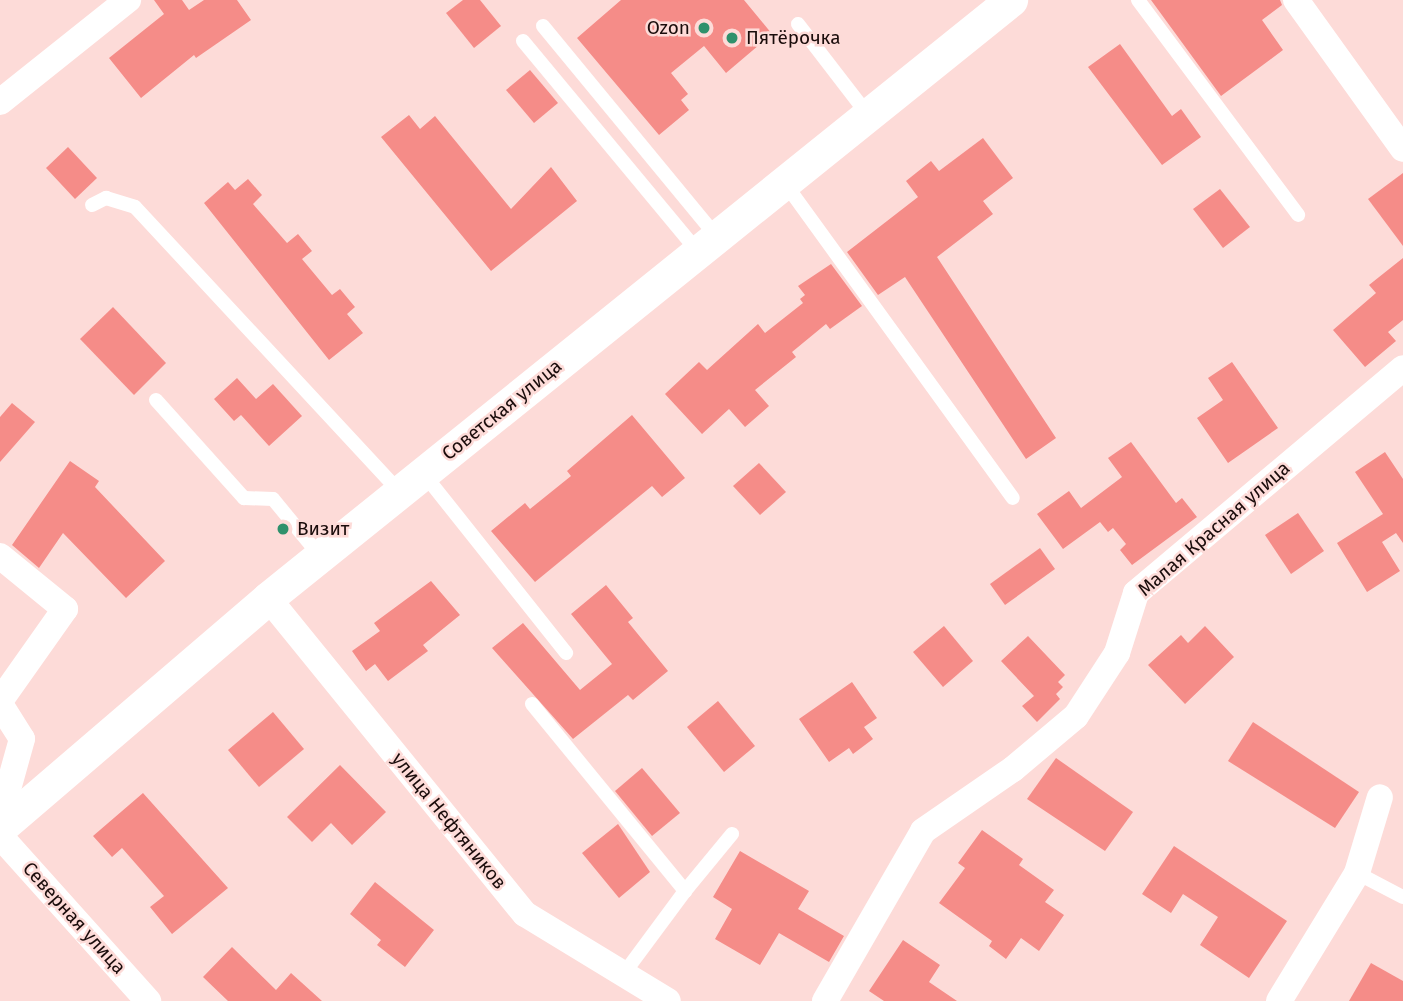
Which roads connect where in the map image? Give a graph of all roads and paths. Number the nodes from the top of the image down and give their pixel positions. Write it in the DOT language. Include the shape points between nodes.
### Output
graph roads {
  1 [pos="128,0"];
  2 [pos="1011,0"];
  3 [pos="1138,0"];
  4 [pos="1296,0"];
  5 [pos="798,24"];
  6 [pos="543,26"];
  7 [pos="523,40"];
  8 [pos="0,102"];
  9 [pos="868,115"];
  10 [pos="1403,149"];
  11 [pos="785,182"];
  12 [pos="92,205"];
  13 [pos="1298,215"];
  14 [pos="707,244"];
  15 [pos="1403,368"];
  16 [pos="156,400"];
  17 [pos="411,482"];
  18 [pos="1013,498"];
  19 [pos="0,556"];
  20 [pos="320,556"];
  21 [pos="268,597"];
  22 [pos="565,653"];
  23 [pos="0,703"];
  24 [pos="532,704"];
  25 [pos="1380,797"];
  26 [pos="0,818"];
  27 [pos="0,828"];
  28 [pos="732,834"];
  29 [pos="0,836"];
  30 [pos="1357,873"];
  31 [pos="685,891"];
  32 [pos="1403,897"];
  33 [pos="625,972"];
  34 [pos="148,1001"];
  35 [pos="668,1001"];
  36 [pos="825,1001"];
  37 [pos="1279,1001"];
  1 -- 8 [label="street"];
  2 -- 9 [label="street, Советская улица"];
  3 -- 13 [label="lane"];
  4 -- 10 [label="street"];
  5 -- 9 [label="lane"];
  6 -- 14 [label="lane"];
  7 -- 14 [label="lane"];
  9 -- 11 [label="street, Советская улица"];
  11 -- 14 [label="street, Советская улица"];
  11 -- 18 [label="lane"];
  12 -- 17 [label="lane" via="106,198 135,207"];
  14 -- 17 [label="street, Советская улица"];
  15 -- 36 [label="street, Малая Красная улица" via="1136,593 1117,653 1076,716 1013,769 923,831"];
  16 -- 20 [label="lane" via="244,498 273,499"];
  17 -- 20 [label="street, Советская улица"];
  17 -- 22 [label="lane"];
  19 -- 23 [label="street" via="65,609"];
  20 -- 21 [label="street, Советская улица"];
  21 -- 27 [label="street, Советская улица"];
  21 -- 33 [label="street, улица Нефтяников" via="525,914"];
  23 -- 26 [label="street" via="22,738"];
  24 -- 31 [label="lane"];
  25 -- 30 [label="street"];
  28 -- 31 [label="lane"];
  29 -- 34 [label="street, Северная улица"];
  30 -- 32 [label="lane"];
  30 -- 37 [label="street"];
  31 -- 33 [label="lane"];
  33 -- 35 [label="street, улица Нефтяников"];
}
